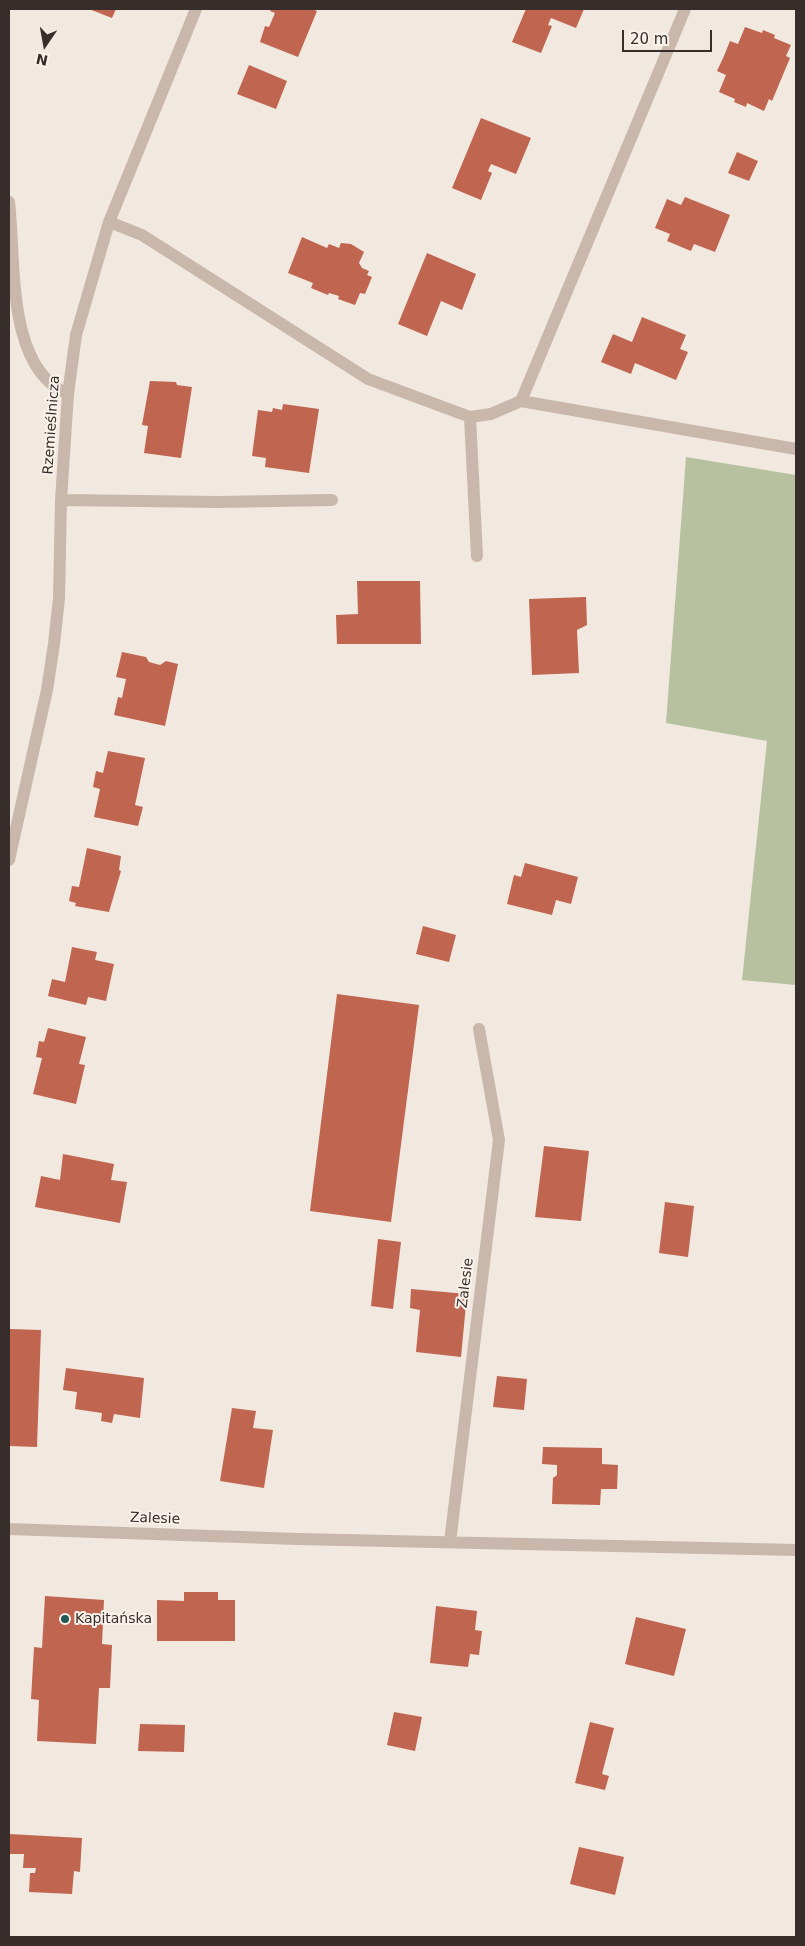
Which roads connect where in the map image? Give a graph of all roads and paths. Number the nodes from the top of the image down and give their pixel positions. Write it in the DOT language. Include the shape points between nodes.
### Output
graph roads {
  1 [pos="196,9"];
  2 [pos="685,9"];
  3 [pos="9,203"];
  4 [pos="109,222"];
  5 [pos="68,394"];
  6 [pos="521,401"];
  7 [pos="470,417"];
  8 [pos="796,450"];
  9 [pos="61,500"];
  10 [pos="332,500"];
  11 [pos="477,556"];
  12 [pos="9,860"];
  13 [pos="479,1029"];
  14 [pos="9,1529"];
  15 [pos="450,1542"];
  16 [pos="796,1550"];
  1 -- 4 [label="street, Rzemieślnicza"];
  2 -- 6 [label="street"];
  3 -- 5 [label="street" via="17,312 26,344 39,369 56,389"];
  4 -- 5 [label="street, Rzemieślnicza" via="76,334"];
  4 -- 7 [label="street" via="142,235 368,379"];
  5 -- 9 [label="street, Rzemieślnicza"];
  6 -- 7 [label="street" via="490,414"];
  6 -- 8 [label="street"];
  7 -- 11 [label="street"];
  9 -- 10 [label="street"];
  9 -- 12 [label="street, Rzemieślnicza" via="59,598 54,644 47,690"];
  13 -- 15 [label="street, Zalesie" via="499,1140"];
  14 -- 15 [label="street, Zalesie"];
  15 -- 16 [label="street, Zalesie"];
}
